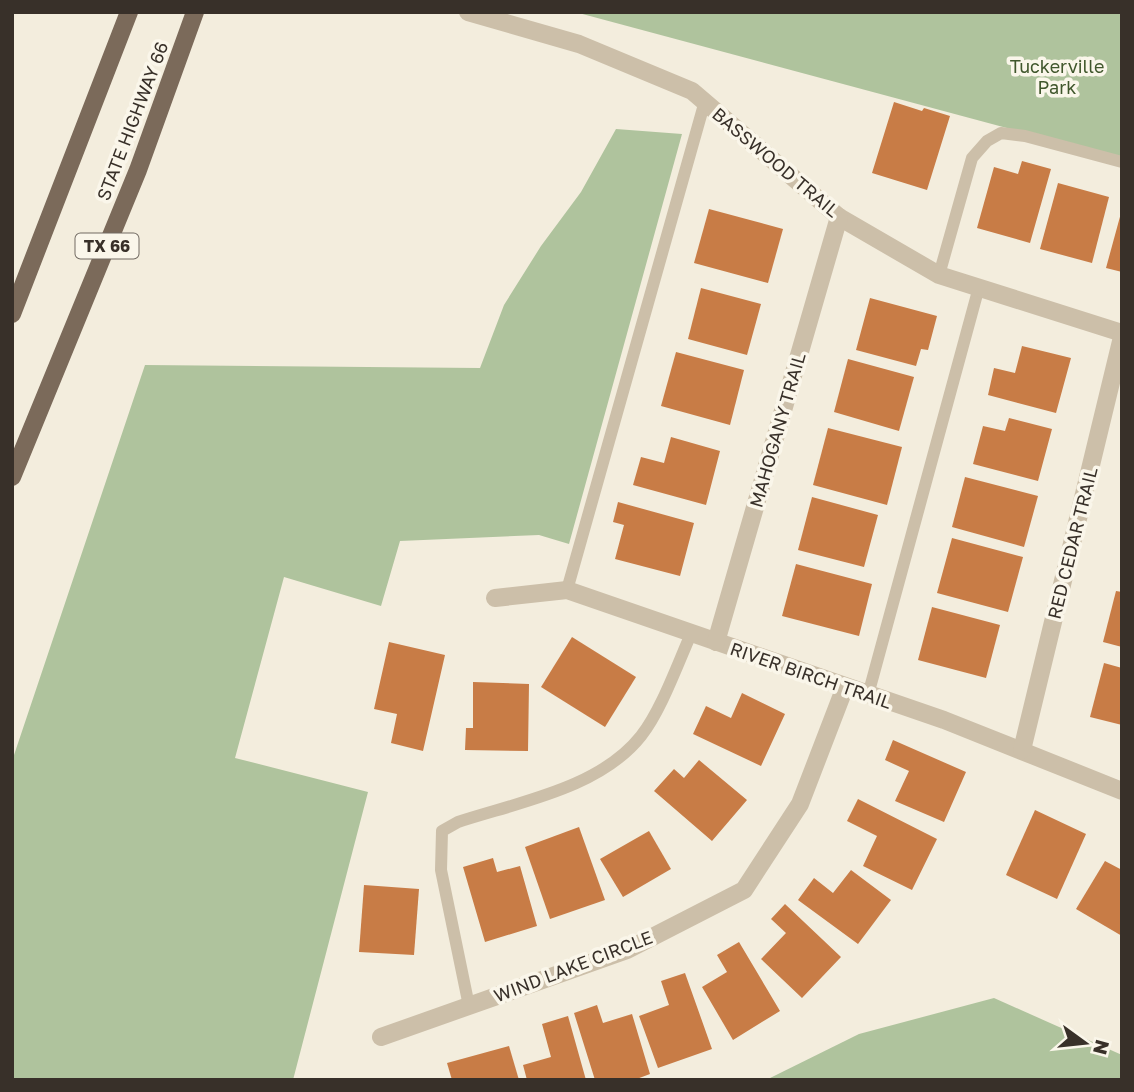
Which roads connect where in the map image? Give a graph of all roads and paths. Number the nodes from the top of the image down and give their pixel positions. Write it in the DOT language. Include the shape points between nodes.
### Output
graph roads {
  1 [pos="129,12"];
  2 [pos="195,12"];
  3 [pos="468,12"];
  4 [pos="705,102"];
  5 [pos="1122,162"];
  6 [pos="839,217"];
  7 [pos="939,275"];
  8 [pos="979,287"];
  9 [pos="12,314"];
  10 [pos="1122,335"];
  11 [pos="12,477"];
  12 [pos="567,590"];
  13 [pos="495,598"];
  14 [pos="691,634"];
  15 [pos="716,642"];
  16 [pos="845,687"];
  17 [pos="868,695"];
  18 [pos="1022,750"];
  19 [pos="1122,791"];
  20 [pos="469,1006"];
  21 [pos="381,1037"];
  1 -- 9 [label="main road"];
  2 -- 11 [label="main road, STATE HIGHWAY 66 / TX 66" via="138,170"];
  3 -- 4 [label="street, BASSWOOD TRAIL" via="579,44 692,91"];
  4 -- 6 [label="street, BASSWOOD TRAIL"];
  4 -- 12 [label="lane"];
  5 -- 7 [label="lane" via="1025,136 1001,133 987,141 972,158"];
  6 -- 7 [label="street, BASSWOOD TRAIL"];
  6 -- 15 [label="street, MAHOGANY TRAIL"];
  7 -- 8 [label="street, BASSWOOD TRAIL"];
  8 -- 10 [label="street, BASSWOOD TRAIL"];
  8 -- 17 [label="lane"];
  10 -- 18 [label="street, RED CEDAR TRAIL"];
  12 -- 13 [label="street, RIVER BIRCH TRAIL"];
  12 -- 14 [label="street, RIVER BIRCH TRAIL"];
  14 -- 15 [label="street, RIVER BIRCH TRAIL"];
  14 -- 20 [label="lane" via="643,734 618,760 576,784 442,831 442,870"];
  15 -- 16 [label="street, RIVER BIRCH TRAIL"];
  16 -- 17 [label="street, RIVER BIRCH TRAIL"];
  16 -- 20 [label="street, WIND LAKE CIRCLE" via="800,804 744,890 627,950"];
  17 -- 18 [label="street, RIVER BIRCH TRAIL"];
  18 -- 19 [label="street, RIVER BIRCH TRAIL"];
  20 -- 21 [label="street, WIND LAKE CIRCLE"];
}
